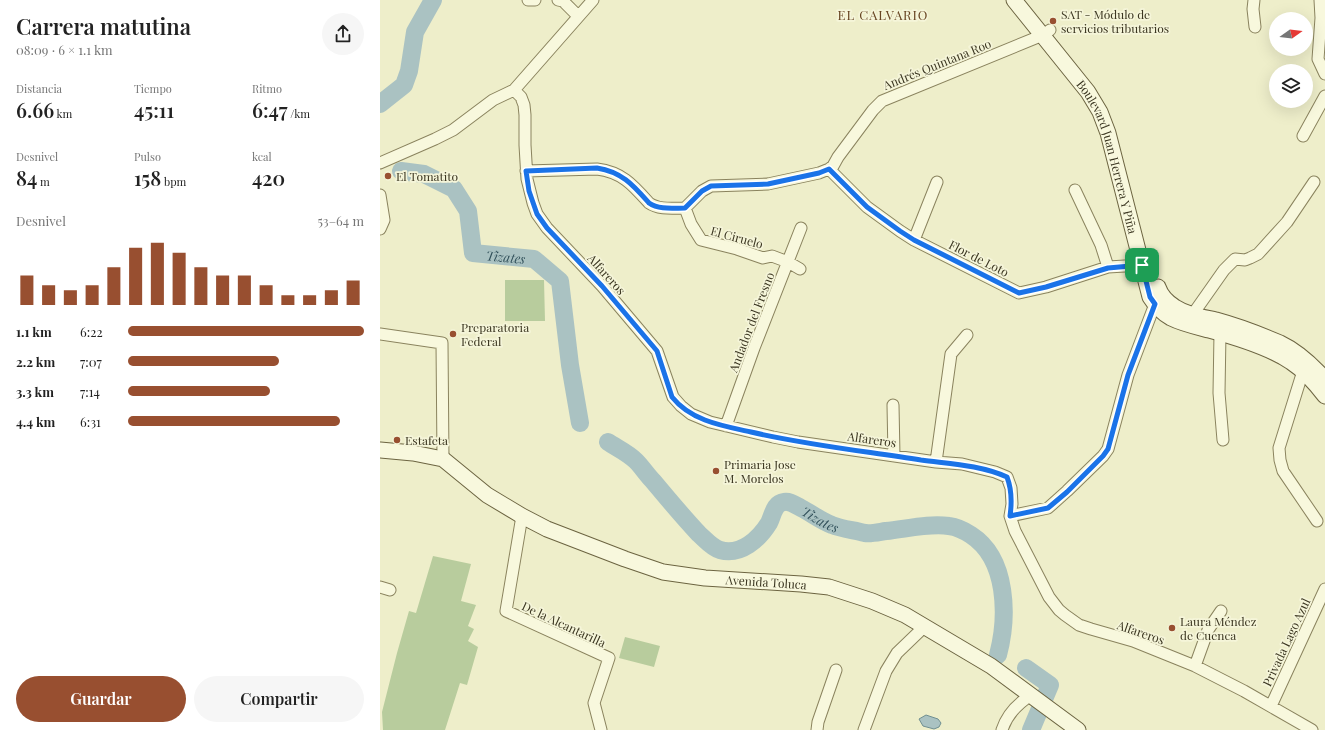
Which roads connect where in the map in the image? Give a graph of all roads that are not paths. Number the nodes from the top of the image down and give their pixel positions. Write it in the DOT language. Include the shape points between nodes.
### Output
graph roads {
  1 [pos="528,0"];
  2 [pos="535,0"];
  3 [pos="558,0"];
  4 [pos="594,0"];
  5 [pos="1014,0"];
  6 [pos="1026,0"];
  7 [pos="1254,0"];
  8 [pos="1320,0"];
  9 [pos="578,16"];
  10 [pos="1255,27"];
  11 [pos="1047,33"];
  12 [pos="1325,74"];
  13 [pos="514,90"];
  14 [pos="1325,96"];
  15 [pos="1303,136"];
  16 [pos="380,163"];
  17 [pos="829,169"];
  18 [pos="526,171"];
  19 [pos="937,182"];
  20 [pos="1314,182"];
  21 [pos="1075,190"];
  22 [pos="380,195"];
  23 [pos="685,208"];
  24 [pos="801,228"];
  25 [pos="380,229"];
  26 [pos="914,240"];
  27 [pos="788,262"];
  28 [pos="1142,265"];
  29 [pos="1108,268"];
  30 [pos="800,269"];
  31 [pos="1155,304"];
  32 [pos="1191,319"];
  33 [pos="1220,333"];
  34 [pos="380,334"];
  35 [pos="967,335"];
  36 [pos="1306,366"];
  37 [pos="1325,379"];
  38 [pos="1325,396"];
  39 [pos="894,405"];
  40 [pos="726,426"];
  41 [pos="1223,440"];
  42 [pos="380,450"];
  43 [pos="894,456"];
  44 [pos="443,459"];
  45 [pos="936,462"];
  46 [pos="522,516"];
  47 [pos="1010,516"];
  48 [pos="1317,521"];
  49 [pos="1325,589"];
  50 [pos="1221,611"];
  51 [pos="924,627"];
  52 [pos="1195,666"];
  53 [pos="836,670"];
  54 [pos="1038,701"];
  55 [pos="1271,706"];
  56 [pos="601,730"];
  57 [pos="817,730"];
  58 [pos="864,730"];
  59 [pos="1002,730"];
  60 [pos="1078,730"];
  61 [pos="1312,730"];
  1 -- 2 [label="street"];
  3 -- 9 [label="street" via="563,1"];
  4 -- 9 [label="street"];
  5 -- 11 [label="main road, Boulevard Juan Herrera Y Piña"];
  6 -- 11 [label="main road, Boulevard Juan Herrera Y Piña"];
  7 -- 10 [label="street"];
  8 -- 12 [label="street" via="1318,59"];
  9 -- 13 [label="street"];
  11 -- 17 [label="street, Andrés Quintana Roo" via="882,101"];
  11 -- 28 [label="main road, Boulevard Juan Herrera Y Piña" via="1102,117"];
  11 -- 32 [label="main road, Boulevard Juan Herrera Y Piña" via="1093,81 1103,96 1114,118 1121,141 1160,292 1166,300"];
  13 -- 16 [label="street" via="493,100 453,130"];
  13 -- 18 [label="street, Alfareros" via="524,105"];
  14 -- 15 [label="street"];
  17 -- 23 [label="street" via="768,184 711,186"];
  17 -- 26 [label="street, Flor de Loto" via="867,207"];
  18 -- 23 [label="street" via="597,168 626,179 653,206"];
  18 -- 40 [label="street, Alfareros" via="529,191 537,214 657,351 672,397 691,414"];
  19 -- 26 [label="street"];
  20 -- 32 [label="street" via="1287,222 1261,250 1250,258 1234,259 1224,270"];
  21 -- 29 [label="street" via="1101,245"];
  22 -- 25 [label="street" via="384,220"];
  23 -- 27 [label="street, El Ciruelo" via="701,240 763,258 772,256"];
  24 -- 27 [label="street, Andador del Fresno"];
  26 -- 29 [label="street, Flor de Loto" via="1019,293"];
  27 -- 30 [label="street, El Ciruelo"];
  27 -- 40 [label="street, Andador del Fresno"];
  28 -- 29 [label="street, Flor de Loto"];
  28 -- 31 [label="main road, Boulevard Juan Herrera Y Piña" via="1150,297"];
  31 -- 32 [label="main road, Boulevard Juan Herrera Y Piña" via="1172,318"];
  31 -- 47 [label="street" via="1128,375 1108,449 1048,508"];
  32 -- 33 [label="main road, Boulevard Juan Herrera Y Piña"];
  32 -- 36 [label="main road, Boulevard Juan Herrera Y Piña" via="1217,321 1255,333 1295,351"];
  33 -- 36 [label="main road, Boulevard Juan Herrera Y Piña"];
  33 -- 41 [label="street" via="1219,393"];
  34 -- 44 [label="street" via="442,343"];
  35 -- 45 [label="street" via="951,354"];
  36 -- 37 [label="main road, Boulevard Juan Herrera Y Piña"];
  36 -- 38 [label="main road, Boulevard Juan Herrera Y Piña"];
  36 -- 48 [label="street" via="1279,454 1283,471"];
  39 -- 43 [label="street"];
  40 -- 43 [label="street, Alfareros" via="798,442"];
  42 -- 44 [label="main road"];
  43 -- 45 [label="street, Alfareros"];
  44 -- 46 [label="main road, Avenida Toluca" via="487,495"];
  45 -- 47 [label="street, Alfareros" via="962,464 1007,477 1011,488"];
  46 -- 51 [label="main road, Avenida Toluca" via="547,529 663,572 705,578 829,587 872,601 905,615"];
  46 -- 56 [label="street, De la Alcantarilla" via="506,612 609,658 594,703"];
  47 -- 52 [label="street, Alfareros" via="1015,531 1049,597 1059,610 1091,630 1133,641"];
  49 -- 55 [label="street, Privada Lago Azul"];
  50 -- 52 [label="street" via="1208,630"];
  51 -- 54 [label="main road, Avenida Toluca" via="991,666"];
  51 -- 58 [label="street" via="898,653 886,671"];
  52 -- 55 [label="street, Alfareros"];
  53 -- 57 [label="street"];
  54 -- 59 [label="street" via="1020,702 1007,718"];
  54 -- 60 [label="main road, Avenida Toluca"];
  55 -- 61 [label="street, Alfareros"];
}
